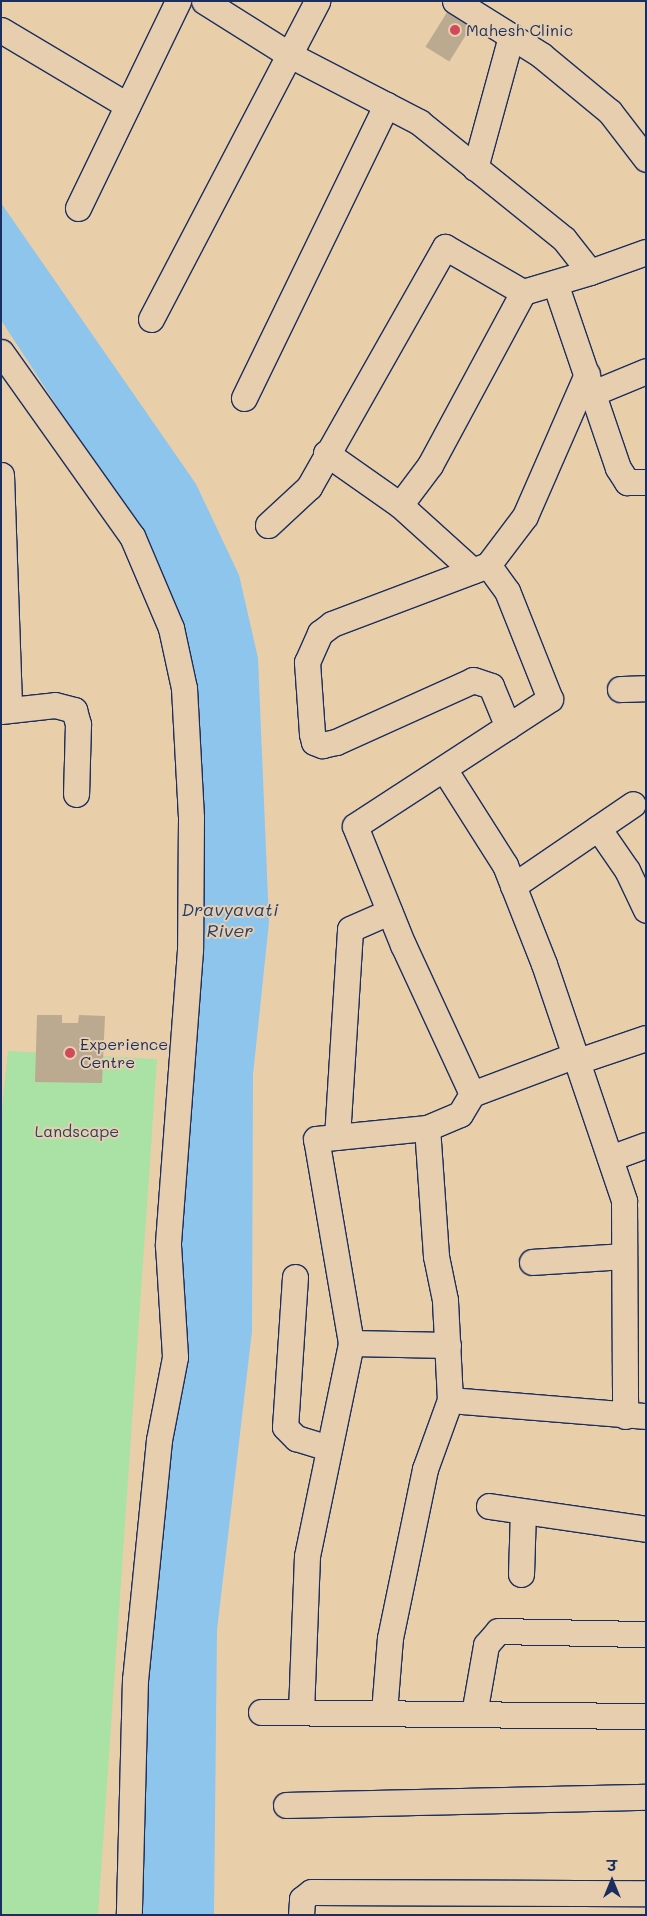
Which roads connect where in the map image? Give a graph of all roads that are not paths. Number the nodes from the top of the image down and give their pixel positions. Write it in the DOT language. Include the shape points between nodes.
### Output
graph roads {
  1 [pos="178,1"];
  2 [pos="204,1"];
  3 [pos="317,1"];
  4 [pos="455,1"];
  5 [pos="1,30"];
  6 [pos="511,36"];
  7 [pos="288,54"];
  8 [pos="127,105"];
  9 [pos="386,105"];
  10 [pos="646,159"];
  11 [pos="476,168"];
  12 [pos="78,208"];
  13 [pos="646,252"];
  14 [pos="590,272"];
  15 [pos="556,283"];
  16 [pos="523,292"];
  17 [pos="151,320"];
  18 [pos="1,352"];
  19 [pos="646,371"];
  20 [pos="590,383"];
  21 [pos="244,398"];
  22 [pos="326,453"];
  23 [pos="1,474"];
  24 [pos="646,482"];
  25 [pos="400,505"];
  26 [pos="268,526"];
  27 [pos="480,568"];
  28 [pos="646,688"];
  29 [pos="620,689"];
  30 [pos="5,710"];
  31 [pos="508,727"];
  32 [pos="444,769"];
  33 [pos="76,794"];
  34 [pos="633,804"];
  35 [pos="598,828"];
  36 [pos="513,886"];
  37 [pos="646,910"];
  38 [pos="390,912"];
  39 [pos="646,1038"];
  40 [pos="577,1058"];
  41 [pos="472,1094"];
  42 [pos="427,1128"];
  43 [pos="337,1137"];
  44 [pos="646,1145"];
  45 [pos="610,1158"];
  46 [pos="624,1256"];
  47 [pos="532,1262"];
  48 [pos="295,1277"];
  49 [pos="351,1343"];
  50 [pos="448,1345"];
  51 [pos="450,1400"];
  52 [pos="635,1416"];
  53 [pos="329,1448"];
  54 [pos="489,1506"];
  55 [pos="523,1512"];
  56 [pos="646,1529"];
  57 [pos="521,1574"];
  58 [pos="646,1634"];
  59 [pos="261,1712"];
  60 [pos="301,1712"];
  61 [pos="384,1712"];
  62 [pos="474,1714"];
  63 [pos="646,1716"];
  64 [pos="646,1797"];
  65 [pos="286,1805"];
  66 [pos="646,1893"];
  67 [pos="386,1904"];
  68 [pos="558,1904"];
  69 [pos="129,1915"];
  70 [pos="301,1915"];
  1 -- 8 [label="street"];
  2 -- 7 [label="street"];
  3 -- 7 [label="street"];
  4 -- 6 [label="street"];
  5 -- 8 [label="street"];
  6 -- 10 [label="street" via="610,112"];
  6 -- 11 [label="street"];
  7 -- 9 [label="street"];
  7 -- 17 [label="street"];
  8 -- 12 [label="street"];
  9 -- 11 [label="street" via="419,122"];
  9 -- 21 [label="street"];
  11 -- 14 [label="street" via="564,240"];
  13 -- 14 [label="street"];
  14 -- 15 [label="street"];
  15 -- 16 [label="street"];
  15 -- 20 [label="street"];
  16 -- 22 [label="street" via="445,247"];
  16 -- 25 [label="street" via="430,464"];
  18 -- 69 [label="street" via="132,536 171,628 184,688 191,818 190,941 168,1245 175,1357 159,1440 135,1679"];
  19 -- 20 [label="street"];
  20 -- 24 [label="street" via="622,477 636,485"];
  20 -- 27 [label="street" via="525,516"];
  22 -- 25 [label="street"];
  22 -- 26 [label="street" via="309,487"];
  23 -- 30 [label="street"];
  25 -- 27 [label="street"];
  27 -- 31 [label="street" via="507,592 550,699"];
  27 -- 31 [label="street" via="332,624 320,633 308,662 312,734 314,742 322,745 336,742 474,680 491,686"];
  28 -- 29 [label="street"];
  30 -- 33 [label="street" via="55,705 74,710 78,724"];
  31 -- 32 [label="street"];
  32 -- 36 [label="street"];
  32 -- 38 [label="street" via="355,826"];
  34 -- 35 [label="street"];
  35 -- 36 [label="street"];
  35 -- 37 [label="street" via="627,870"];
  36 -- 40 [label="street"];
  38 -- 41 [label="street"];
  38 -- 43 [label="street" via="350,929"];
  39 -- 40 [label="street"];
  40 -- 41 [label="street"];
  40 -- 45 [label="street"];
  41 -- 42 [label="street" via="460,1114"];
  42 -- 43 [label="street"];
  42 -- 50 [label="street" via="436,1256 445,1300"];
  43 -- 49 [label="street" via="316,1139"];
  44 -- 45 [label="street"];
  45 -- 46 [label="street" via="624,1201"];
  46 -- 47 [label="street"];
  46 -- 52 [label="street"];
  48 -- 53 [label="street" via="285,1427 296,1438"];
  49 -- 50 [label="street"];
  49 -- 53 [label="street"];
  50 -- 51 [label="street"];
  51 -- 52 [label="street"];
  51 -- 61 [label="street" via="423,1478 390,1638"];
  53 -- 60 [label="street" via="307,1556"];
  54 -- 55 [label="street"];
  55 -- 56 [label="street"];
  55 -- 57 [label="street"];
  58 -- 62 [label="street" via="498,1631 486,1645"];
  59 -- 60 [label="street"];
  60 -- 61 [label="street"];
  61 -- 62 [label="street"];
  62 -- 63 [label="street"];
  64 -- 65 [label="street"];
  66 -- 68 [label="street"];
  67 -- 68 [label="street"];
  67 -- 70 [label="street" via="310,1892 302,1899"];
}
